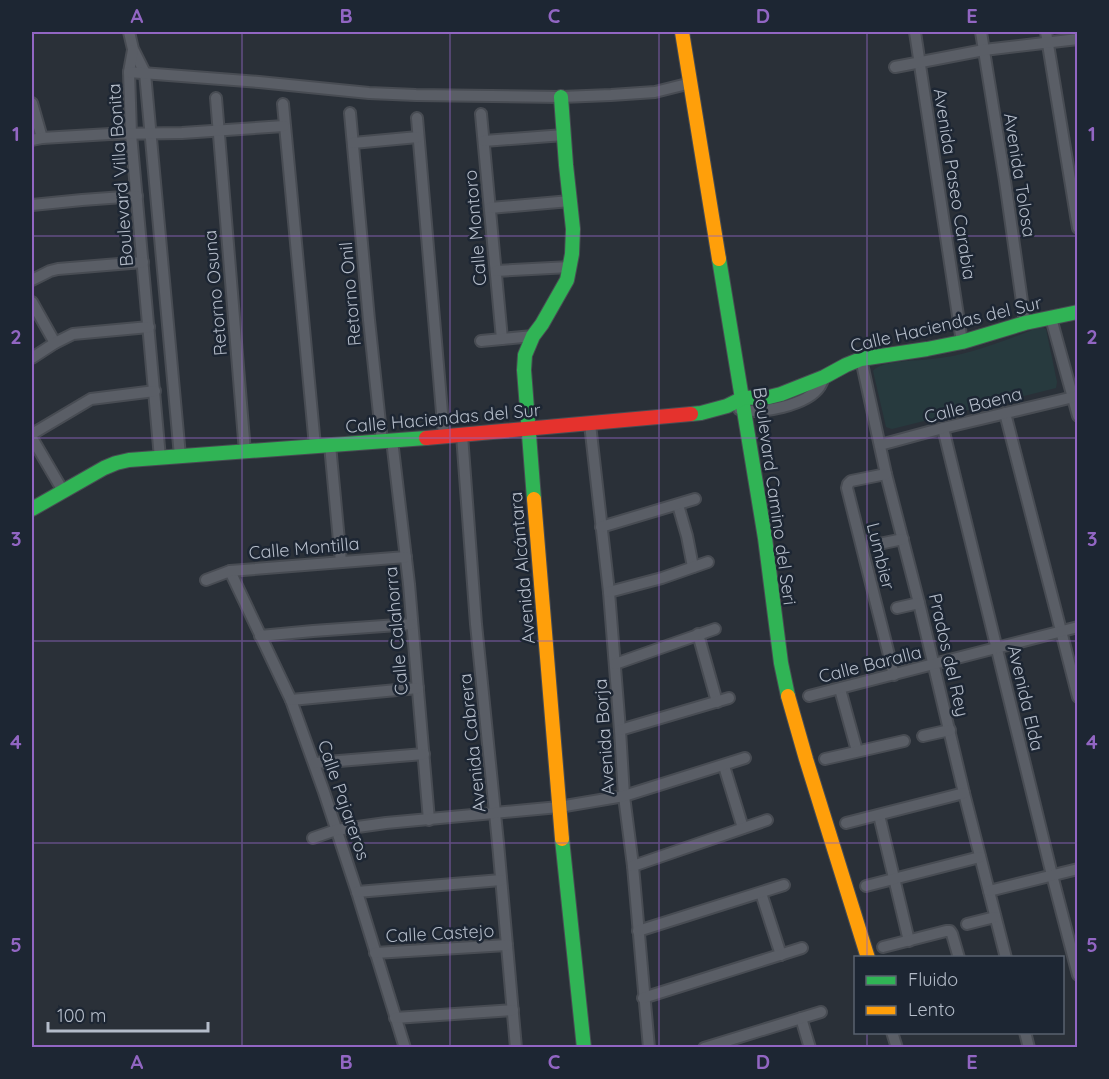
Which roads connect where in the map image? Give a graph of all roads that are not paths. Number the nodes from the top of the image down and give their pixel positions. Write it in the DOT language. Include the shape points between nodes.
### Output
graph roads {
  1 [pos="129,32"];
  2 [pos="682,32"];
  3 [pos="915,32"];
  4 [pos="981,32"];
  5 [pos="1047,37"];
  6 [pos="1077,39"];
  7 [pos="133,49"];
  8 [pos="984,50"];
  9 [pos="920,63"];
  10 [pos="895,67"];
  11 [pos="129,72"];
  12 [pos="145,73"];
  13 [pos="691,83"];
  14 [pos="561,97"];
  15 [pos="216,98"];
  16 [pos="32,103"];
  17 [pos="283,104"];
  18 [pos="350,113"];
  19 [pos="481,114"];
  20 [pos="417,118"];
  21 [pos="284,126"];
  22 [pos="218,131"];
  23 [pos="131,134"];
  24 [pos="150,134"];
  25 [pos="564,135"];
  26 [pos="418,137"];
  27 [pos="37,139"];
  28 [pos="484,141"];
  29 [pos="353,143"];
  30 [pos="137,196"];
  31 [pos="570,201"];
  32 [pos="32,205"];
  33 [pos="490,208"];
  34 [pos="1077,228"];
  35 [pos="143,261"];
  36 [pos="570,267"];
  37 [pos="496,271"];
  38 [pos="32,280"];
  39 [pos="32,302"];
  40 [pos="1077,312"];
  41 [pos="1051,318"];
  42 [pos="1025,323"];
  43 [pos="149,327"];
  44 [pos="533,336"];
  45 [pos="502,339"];
  46 [pos="481,341"];
  47 [pos="962,342"];
  48 [pos="55,344"];
  49 [pos="32,358"];
  50 [pos="861,359"];
  51 [pos="155,391"];
  52 [pos="1075,397"];
  53 [pos="744,404"];
  54 [pos="1005,413"];
  55 [pos="1077,416"];
  56 [pos="590,424"];
  57 [pos="943,428"];
  58 [pos="528,429"];
  59 [pos="462,435"];
  60 [pos="32,436"];
  61 [pos="444,436"];
  62 [pos="387,441"];
  63 [pos="330,445"];
  64 [pos="880,445"];
  65 [pos="315,446"];
  66 [pos="245,452"];
  67 [pos="180,456"];
  68 [pos="160,458"];
  69 [pos="886,474"];
  70 [pos="63,491"];
  71 [pos="695,500"];
  72 [pos="678,505"];
  73 [pos="32,509"];
  74 [pos="601,527"];
  75 [pos="903,539"];
  76 [pos="879,544"];
  77 [pos="406,557"];
  78 [pos="340,561"];
  79 [pos="708,562"];
  80 [pos="693,567"];
  81 [pos="230,571"];
  82 [pos="206,580"];
  83 [pos="609,592"];
  84 [pos="919,603"];
  85 [pos="897,608"];
  86 [pos="412,624"];
  87 [pos="1077,627"];
  88 [pos="716,629"];
  89 [pos="1061,632"];
  90 [pos="698,634"];
  91 [pos="260,636"];
  92 [pos="997,648"];
  93 [pos="615,664"];
  94 [pos="934,665"];
  95 [pos="894,675"];
  96 [pos="418,688"];
  97 [pos="840,688"];
  98 [pos="809,696"];
  99 [pos="1077,697"];
  100 [pos="729,698"];
  101 [pos="291,700"];
  102 [pos="717,702"];
  103 [pos="620,730"];
  104 [pos="950,730"];
  105 [pos="923,736"];
  106 [pos="904,741"];
  107 [pos="857,751"];
  108 [pos="424,754"];
  109 [pos="745,758"];
  110 [pos="825,759"];
  111 [pos="315,763"];
  112 [pos="724,766"];
  113 [pos="964,793"];
  114 [pos="624,796"];
  115 [pos="560,807"];
  116 [pos="495,813"];
  117 [pos="879,815"];
  118 [pos="767,819"];
  119 [pos="429,820"];
  120 [pos="846,823"];
  121 [pos="743,828"];
  122 [pos="336,830"];
  123 [pos="313,838"];
  124 [pos="980,857"];
  125 [pos="633,866"];
  126 [pos="1077,868"];
  127 [pos="1052,875"];
  128 [pos="894,878"];
  129 [pos="501,880"];
  130 [pos="784,885"];
  131 [pos="866,886"];
  132 [pos="989,891"];
  133 [pos="357,892"];
  134 [pos="761,893"];
  135 [pos="995,917"];
  136 [pos="967,924"];
  137 [pos="638,931"];
  138 [pos="909,940"];
  139 [pos="507,945"];
  140 [pos="883,947"];
  141 [pos="802,948"];
  142 [pos="375,953"];
  143 [pos="781,955"];
  144 [pos="868,956"];
  145 [pos="959,956"];
  146 [pos="1006,956"];
  147 [pos="1077,975"];
  148 [pos="644,998"];
  149 [pos="513,1010"];
  150 [pos="821,1012"];
  151 [pos="395,1018"];
  152 [pos="801,1018"];
  153 [pos="405,1047"];
  154 [pos="516,1047"];
  155 [pos="584,1047"];
  156 [pos="649,1047"];
  157 [pos="704,1047"];
  158 [pos="810,1047"];
  1 -- 7 [label="street"];
  2 -- 13 [label="street, Boulevard Camino del Seri"];
  3 -- 9 [label="street, Avenida Paseo Carabia"];
  4 -- 8 [label="street, Avenida Tolosa"];
  5 -- 6 [label="street"];
  5 -- 8 [label="street"];
  5 -- 34 [label="street"];
  7 -- 11 [label="street, Boulevard Villa Bonita"];
  7 -- 12 [label="street, Boulevard Villa Bonita"];
  8 -- 9 [label="street"];
  8 -- 42 [label="street, Avenida Tolosa"];
  9 -- 10 [label="street"];
  9 -- 47 [label="street, Avenida Paseo Carabia"];
  11 -- 12 [label="street"];
  11 -- 23 [label="street, Boulevard Villa Bonita"];
  12 -- 14 [label="street" via="369,93"];
  12 -- 24 [label="street, Boulevard Villa Bonita"];
  13 -- 14 [label="street" via="655,92"];
  13 -- 53 [label="street, Boulevard Camino del Seri"];
  14 -- 25 [label="street, Avenida Alcántara"];
  15 -- 22 [label="street, Retorno Osuna"];
  16 -- 27 [label="street"];
  17 -- 21 [label="street"];
  18 -- 29 [label="street, Retorno Onil"];
  19 -- 28 [label="street, Calle Montoro"];
  20 -- 26 [label="street"];
  21 -- 22 [label="street"];
  21 -- 65 [label="street"];
  22 -- 24 [label="street"];
  22 -- 66 [label="street, Retorno Osuna"];
  23 -- 24 [label="street"];
  23 -- 27 [label="street"];
  23 -- 30 [label="street, Boulevard Villa Bonita"];
  24 -- 67 [label="street, Boulevard Villa Bonita"];
  25 -- 28 [label="street"];
  25 -- 31 [label="street, Avenida Alcántara"];
  26 -- 29 [label="street"];
  26 -- 61 [label="street"];
  28 -- 33 [label="street, Calle Montoro"];
  29 -- 62 [label="street, Retorno Onil" via="367,298"];
  30 -- 32 [label="street"];
  30 -- 35 [label="street, Boulevard Villa Bonita"];
  31 -- 33 [label="street"];
  31 -- 36 [label="street, Avenida Alcántara"];
  33 -- 37 [label="street, Calle Montoro"];
  35 -- 38 [label="street" via="58,269"];
  35 -- 43 [label="street, Boulevard Villa Bonita"];
  36 -- 37 [label="street"];
  36 -- 44 [label="street, Avenida Alcántara" via="563,290"];
  37 -- 45 [label="street, Calle Montoro"];
  39 -- 48 [label="street"];
  40 -- 41 [label="street, Calle Haciendas del Sur"];
  41 -- 42 [label="street, Calle Haciendas del Sur"];
  41 -- 52 [label="street"];
  42 -- 47 [label="street, Calle Haciendas del Sur"];
  43 -- 48 [label="street" via="74,334"];
  43 -- 51 [label="street, Boulevard Villa Bonita"];
  44 -- 45 [label="street"];
  44 -- 58 [label="street, Avenida Alcántara" via="524,369"];
  45 -- 46 [label="street"];
  47 -- 50 [label="street, Calle Haciendas del Sur"];
  48 -- 49 [label="street"];
  50 -- 53 [label="street, Calle Haciendas del Sur" via="781,394"];
  50 -- 64 [label="street, Prados del Rey"];
  51 -- 60 [label="street" via="91,399"];
  51 -- 68 [label="street, Boulevard Villa Bonita"];
  52 -- 54 [label="street, Calle Baena"];
  52 -- 55 [label="street"];
  53 -- 56 [label="street, Calle Haciendas del Sur" via="701,413"];
  53 -- 144 [label="street, Boulevard Camino del Seri" via="788,696"];
  54 -- 57 [label="street, Calle Baena"];
  54 -- 89 [label="street"];
  56 -- 58 [label="street, Calle Haciendas del Sur"];
  56 -- 74 [label="street, Avenida Borja"];
  57 -- 64 [label="street, Calle Baena"];
  57 -- 92 [label="street, Avenida Elda"];
  58 -- 59 [label="street, Calle Haciendas del Sur"];
  58 -- 115 [label="street, Avenida Alcántara"];
  59 -- 61 [label="street, Calle Haciendas del Sur"];
  59 -- 116 [label="street, Avenida Cabrera"];
  60 -- 70 [label="street"];
  61 -- 62 [label="street, Calle Haciendas del Sur"];
  62 -- 63 [label="street, Calle Haciendas del Sur"];
  62 -- 77 [label="street, Calle Calahorra"];
  63 -- 65 [label="street, Calle Haciendas del Sur"];
  63 -- 78 [label="street"];
  64 -- 69 [label="street, Prados del Rey"];
  65 -- 66 [label="street, Calle Haciendas del Sur"];
  66 -- 67 [label="street, Calle Haciendas del Sur"];
  67 -- 68 [label="street, Calle Haciendas del Sur"];
  68 -- 70 [label="street, Calle Haciendas del Sur" via="116,463"];
  69 -- 75 [label="street, Prados del Rey"];
  69 -- 95 [label="street, Lumbier" via="851,481 847,488"];
  70 -- 73 [label="street, Calle Haciendas del Sur"];
  71 -- 72 [label="street"];
  72 -- 74 [label="street"];
  72 -- 80 [label="street"];
  74 -- 83 [label="street, Avenida Borja"];
  75 -- 76 [label="street"];
  75 -- 84 [label="street, Prados del Rey"];
  77 -- 78 [label="street, Calle Montilla"];
  77 -- 86 [label="street, Calle Calahorra"];
  78 -- 81 [label="street, Calle Montilla"];
  79 -- 80 [label="street"];
  80 -- 83 [label="street"];
  81 -- 82 [label="street, Calle Montilla"];
  81 -- 91 [label="street, Calle Pajareros"];
  83 -- 93 [label="street, Avenida Borja"];
  84 -- 85 [label="street"];
  84 -- 94 [label="street, Prados del Rey"];
  86 -- 91 [label="street"];
  86 -- 96 [label="street, Calle Calahorra"];
  87 -- 89 [label="street, Calle Baralla"];
  88 -- 90 [label="street"];
  89 -- 92 [label="street, Calle Baralla"];
  89 -- 99 [label="street"];
  90 -- 93 [label="street"];
  90 -- 102 [label="street"];
  91 -- 101 [label="street, Calle Pajareros"];
  92 -- 94 [label="street, Calle Baralla"];
  92 -- 127 [label="street, Avenida Elda"];
  93 -- 103 [label="street, Avenida Borja"];
  94 -- 95 [label="street, Calle Baralla"];
  94 -- 104 [label="street, Prados del Rey"];
  95 -- 97 [label="street, Calle Baralla"];
  96 -- 101 [label="street"];
  96 -- 108 [label="street, Calle Calahorra"];
  97 -- 98 [label="street, Calle Baralla"];
  97 -- 107 [label="street"];
  100 -- 102 [label="street"];
  101 -- 111 [label="street, Calle Pajareros"];
  102 -- 103 [label="street"];
  103 -- 114 [label="street, Avenida Borja"];
  104 -- 105 [label="street"];
  104 -- 113 [label="street, Prados del Rey"];
  106 -- 107 [label="street"];
  107 -- 110 [label="street"];
  108 -- 111 [label="street"];
  108 -- 119 [label="street, Calle Calahorra"];
  109 -- 112 [label="street"];
  111 -- 122 [label="street, Calle Pajareros"];
  112 -- 114 [label="street"];
  112 -- 121 [label="street"];
  113 -- 117 [label="street"];
  113 -- 124 [label="street, Prados del Rey"];
  114 -- 115 [label="street"];
  114 -- 125 [label="street, Avenida Borja"];
  115 -- 116 [label="street"];
  115 -- 155 [label="street, Avenida Alcántara"];
  116 -- 119 [label="street"];
  116 -- 129 [label="street, Avenida Cabrera"];
  117 -- 120 [label="street"];
  117 -- 128 [label="street"];
  118 -- 121 [label="street"];
  119 -- 122 [label="street"];
  121 -- 125 [label="street"];
  122 -- 123 [label="street"];
  122 -- 133 [label="street, Calle Pajareros"];
  124 -- 128 [label="street"];
  124 -- 132 [label="street, Prados del Rey"];
  125 -- 137 [label="street, Avenida Borja"];
  126 -- 127 [label="street"];
  127 -- 132 [label="street"];
  127 -- 147 [label="street, Avenida Elda"];
  128 -- 131 [label="street"];
  128 -- 138 [label="street"];
  129 -- 133 [label="street"];
  129 -- 139 [label="street, Avenida Cabrera"];
  130 -- 134 [label="street"];
  132 -- 135 [label="street, Prados del Rey"];
  133 -- 142 [label="street, Calle Pajareros"];
  134 -- 137 [label="street"];
  134 -- 143 [label="street"];
  135 -- 136 [label="street"];
  135 -- 146 [label="street, Prados del Rey"];
  137 -- 148 [label="street, Avenida Borja"];
  138 -- 140 [label="street"];
  138 -- 145 [label="street" via="950,931"];
  139 -- 142 [label="street, Calle Castejo"];
  139 -- 149 [label="street, Avenida Cabrera"];
  141 -- 143 [label="street"];
  142 -- 151 [label="street, Calle Pajareros"];
  143 -- 148 [label="street"];
  148 -- 156 [label="street, Avenida Borja"];
  149 -- 151 [label="street"];
  149 -- 154 [label="street, Avenida Cabrera"];
  150 -- 152 [label="street"];
  151 -- 153 [label="street, Calle Pajareros"];
  152 -- 157 [label="street"];
  152 -- 158 [label="street"];
}
